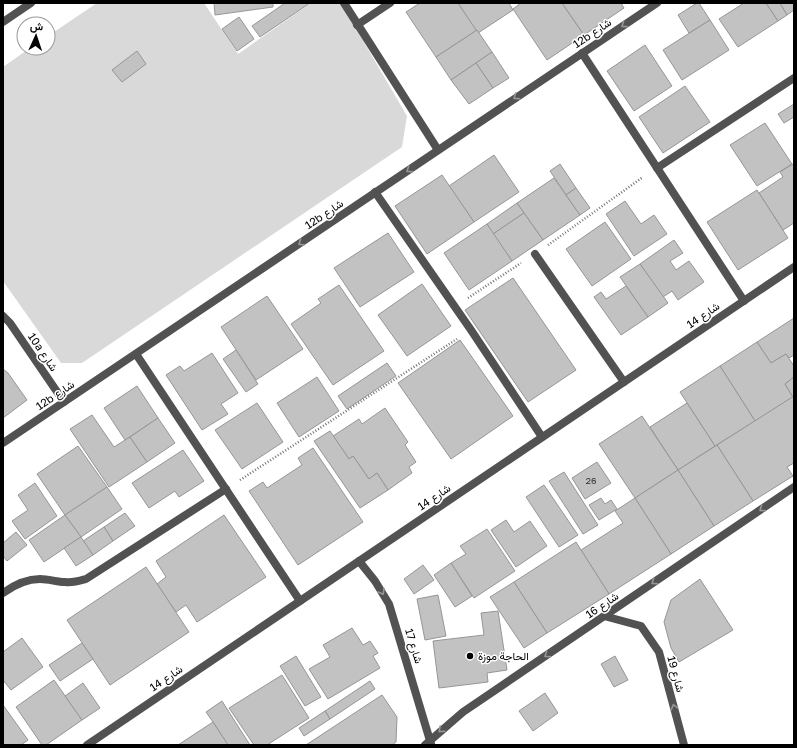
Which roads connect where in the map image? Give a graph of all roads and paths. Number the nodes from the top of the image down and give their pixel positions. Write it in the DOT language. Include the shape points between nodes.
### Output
graph roads {
  1 [pos="31,3"];
  2 [pos="344,3"];
  3 [pos="390,3"];
  4 [pos="657,3"];
  5 [pos="3,22"];
  6 [pos="358,25"];
  7 [pos="582,53"];
  8 [pos="794,78"];
  9 [pos="438,150"];
  10 [pos="657,168"];
  11 [pos="375,192"];
  12 [pos="535,254"];
  13 [pos="794,268"];
  14 [pos="466,299"];
  15 [pos="744,300"];
  16 [pos="3,316"];
  17 [pos="471,330"];
  18 [pos="136,354"];
  19 [pos="624,382"];
  20 [pos="64,402"];
  21 [pos="542,437"];
  22 [pos="3,443"];
  23 [pos="794,486"];
  24 [pos="226,489"];
  25 [pos="359,561"];
  26 [pos="3,593"];
  27 [pos="300,601"];
  28 [pos="604,616"];
  29 [pos="429,743"];
  30 [pos="87,745"];
  31 [pos="684,745"];
  1 -- 5 [label="street"];
  2 -- 6 [label="street"];
  3 -- 6 [label="street"];
  4 -- 7 [label="street, 12b شارع, one-way"];
  6 -- 9 [label="street"];
  7 -- 9 [label="street, 12b شارع, one-way"];
  7 -- 10 [label="street"];
  8 -- 10 [label="street"];
  9 -- 11 [label="street, 12b شارع, one-way"];
  10 -- 12 [label="path"];
  10 -- 15 [label="street"];
  11 -- 17 [label="street"];
  11 -- 18 [label="street, 12b شارع, one-way"];
  12 -- 14 [label="path"];
  12 -- 19 [label="street"];
  13 -- 15 [label="street, شارع 14"];
  15 -- 19 [label="street, شارع 14"];
  16 -- 20 [label="street, 10a شارع"];
  17 -- 21 [label="street"];
  17 -- 24 [label="path"];
  18 -- 20 [label="street, 12b شارع"];
  18 -- 24 [label="street"];
  19 -- 21 [label="street, شارع 14"];
  20 -- 22 [label="street, 12b شارع"];
  21 -- 25 [label="street, شارع 14"];
  23 -- 28 [label="street, شارع 16, one-way"];
  24 -- 26 [label="street" via="86,579 76,582 28,580"];
  24 -- 27 [label="street"];
  25 -- 27 [label="street, شارع 14"];
  25 -- 29 [label="street, شارع 17, one-way" via="389,604"];
  27 -- 30 [label="street, شارع 14"];
  28 -- 29 [label="street, شارع 16, one-way" via="463,712"];
  31 -- 28 [label="street, شارع 19, one-way" via="660,652 641,626"];
}
